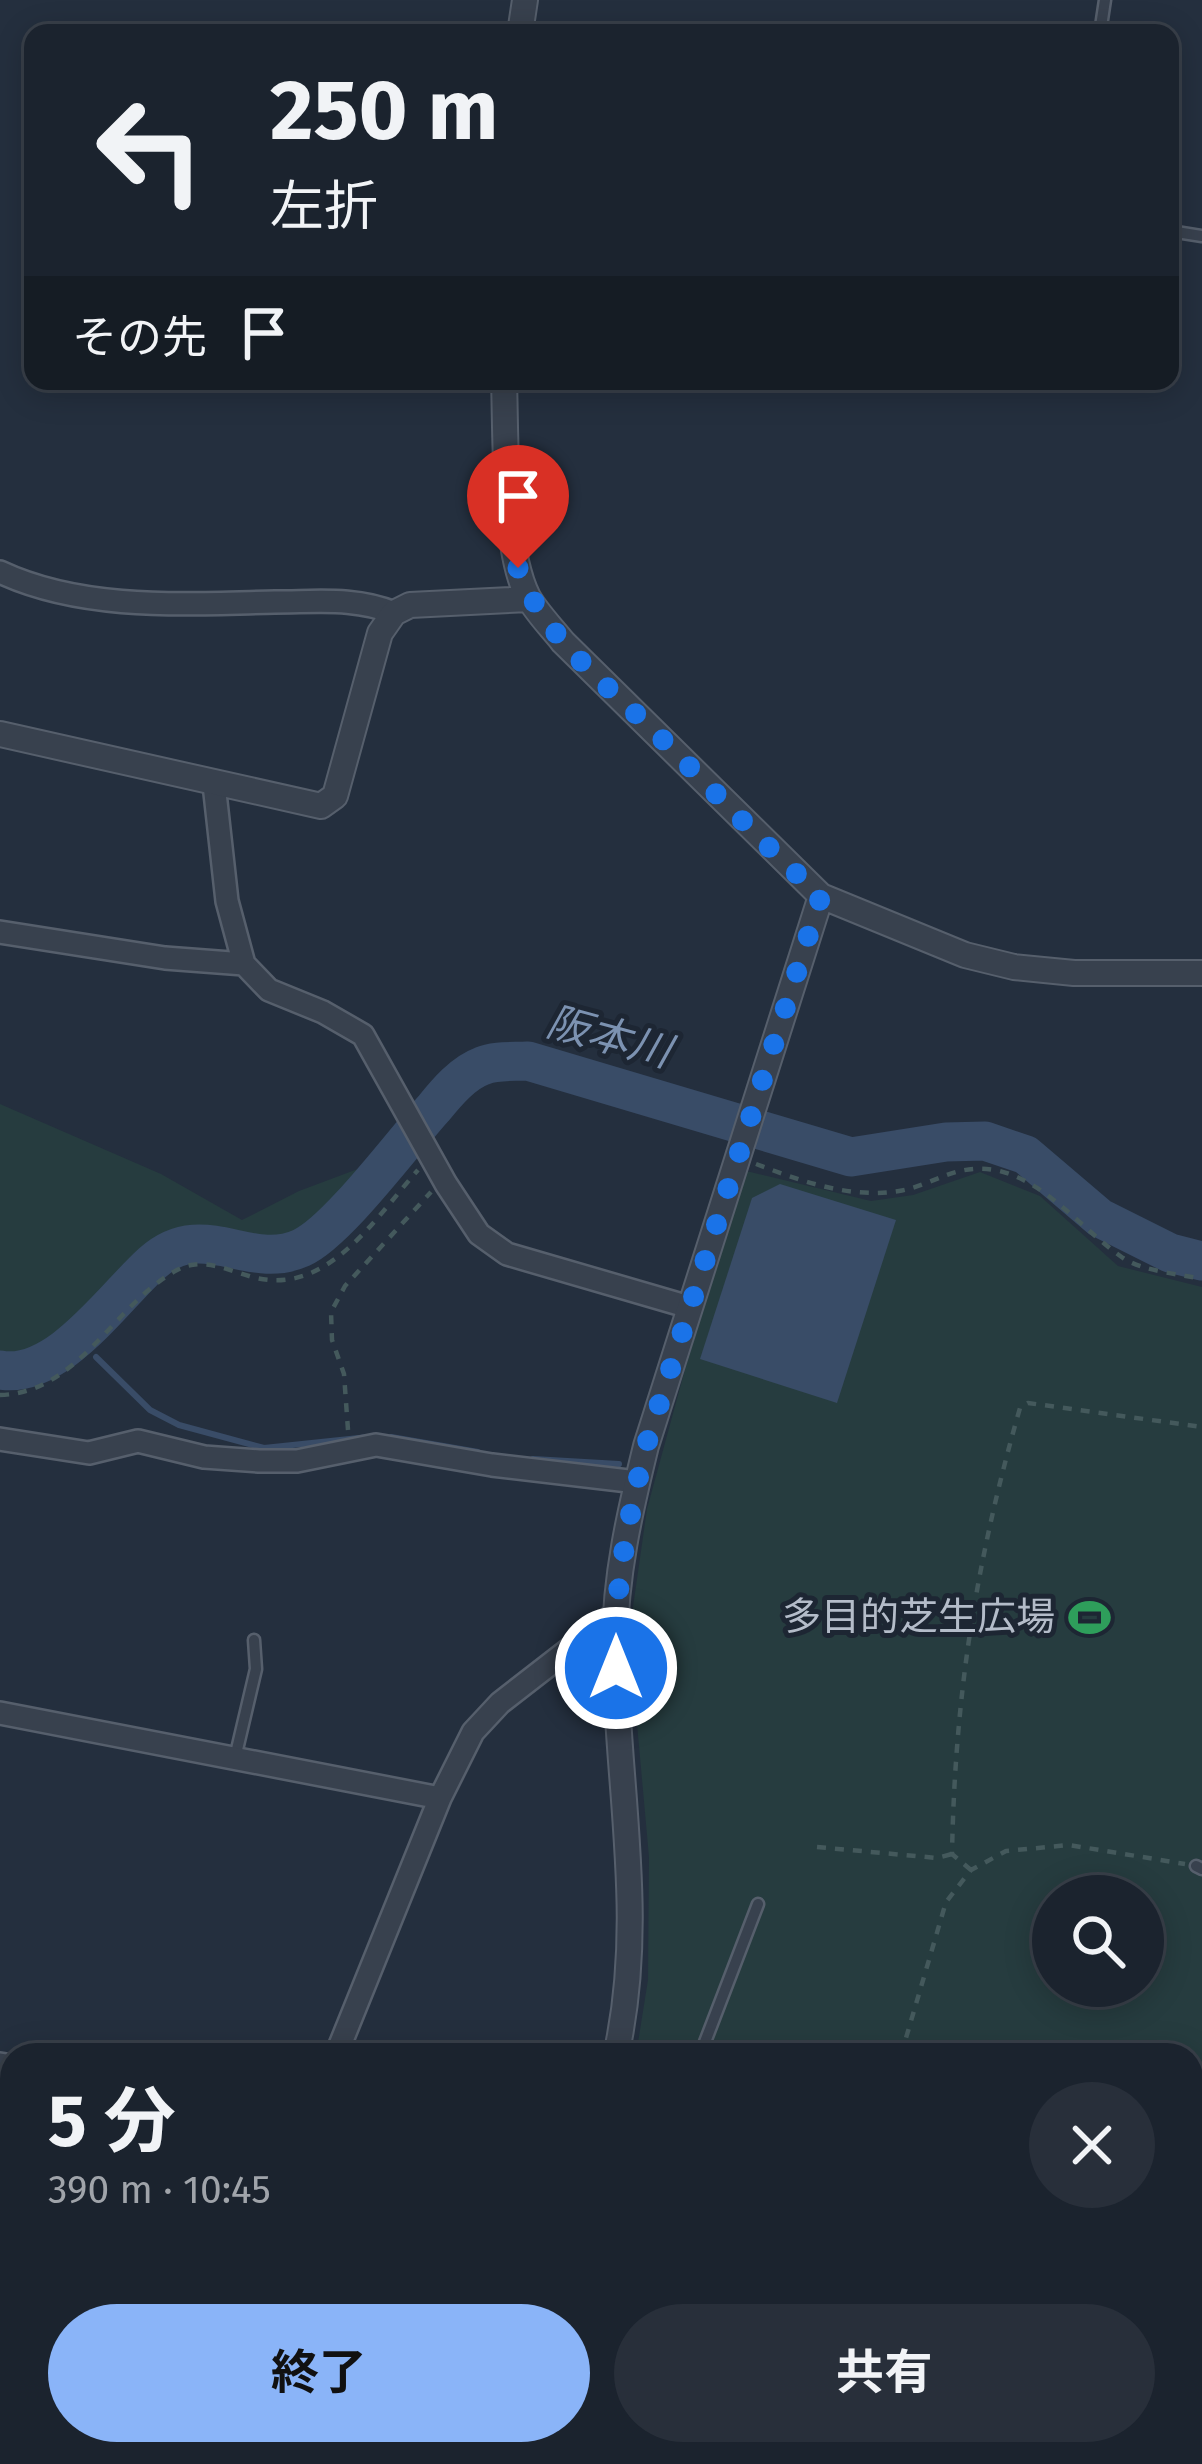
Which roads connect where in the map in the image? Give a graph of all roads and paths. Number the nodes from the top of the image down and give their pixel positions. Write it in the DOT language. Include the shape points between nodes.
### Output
graph roads {
  1 [pos="504,390"];
  2 [pos="0,572"];
  3 [pos="529,599"];
  4 [pos="394,613"];
  5 [pos="0,734"];
  6 [pos="214,784"];
  7 [pos="821,896"];
  8 [pos="0,932"];
  9 [pos="244,964"];
  10 [pos="1202,973"];
  11 [pos="739,1153"];
  12 [pos="430,1154"];
  13 [pos="446,1184"];
  14 [pos="1202,1280"];
  15 [pos="689,1306"];
  16 [pos="0,1395"];
  17 [pos="1202,1427"];
  18 [pos="349,1430"];
  19 [pos="0,1439"];
  20 [pos="637,1482"];
  21 [pos="616,1613"];
  22 [pos="254,1640"];
  23 [pos="0,1713"];
  24 [pos="235,1758"];
  25 [pos="440,1798"];
  26 [pos="817,1847"];
  27 [pos="952,1854"];
  28 [pos="1199,1867"];
  29 [pos="970,1870"];
  30 [pos="758,1904"];
  31 [pos="340,2043"];
  32 [pos="619,2043"];
  33 [pos="705,2043"];
  34 [pos="905,2043"];
  1 -- 3 [label="street" via="512,535"];
  2 -- 4 [label="street" via="68,596 365,601"];
  3 -- 4 [label="street" via="410,605"];
  3 -- 7 [label="street"];
  4 -- 6 [label="street" via="380,633 335,796 309,805"];
  5 -- 6 [label="street"];
  6 -- 9 [label="street" via="227,901"];
  7 -- 10 [label="street" via="1014,968"];
  7 -- 11 [label="street"];
  8 -- 9 [label="street"];
  9 -- 12 [label="street" via="269,990 363,1035"];
  11 -- 14 [label="path" via="796,1179 868,1194 950,1172 998,1171 1028,1182 1127,1262"];
  11 -- 15 [label="street"];
  12 -- 13 [label="street"];
  12 -- 16 [label="path" via="347,1251 318,1271 257,1279 210,1264 178,1270 56,1378"];
  13 -- 15 [label="street" via="479,1234 507,1254"];
  13 -- 18 [label="path" via="337,1298 331,1325"];
  15 -- 20 [label="street"];
  17 -- 27 [label="path" via="1020,1408 985,1537 963,1663"];
  19 -- 20 [label="street" via="88,1454 139,1442 259,1462 376,1445"];
  20 -- 21 [label="street"];
  21 -- 25 [label="street" via="483,1720"];
  21 -- 32 [label="street" via="633,1921"];
  22 -- 24 [label="lane" via="256,1669"];
  23 -- 24 [label="street"];
  24 -- 25 [label="street"];
  25 -- 31 [label="street"];
  26 -- 27 [label="path"];
  27 -- 29 [label="path"];
  28 -- 29 [label="path" via="1069,1845 1006,1851"];
  29 -- 34 [label="path" via="946,1902"];
  30 -- 33 [label="lane"];
}
